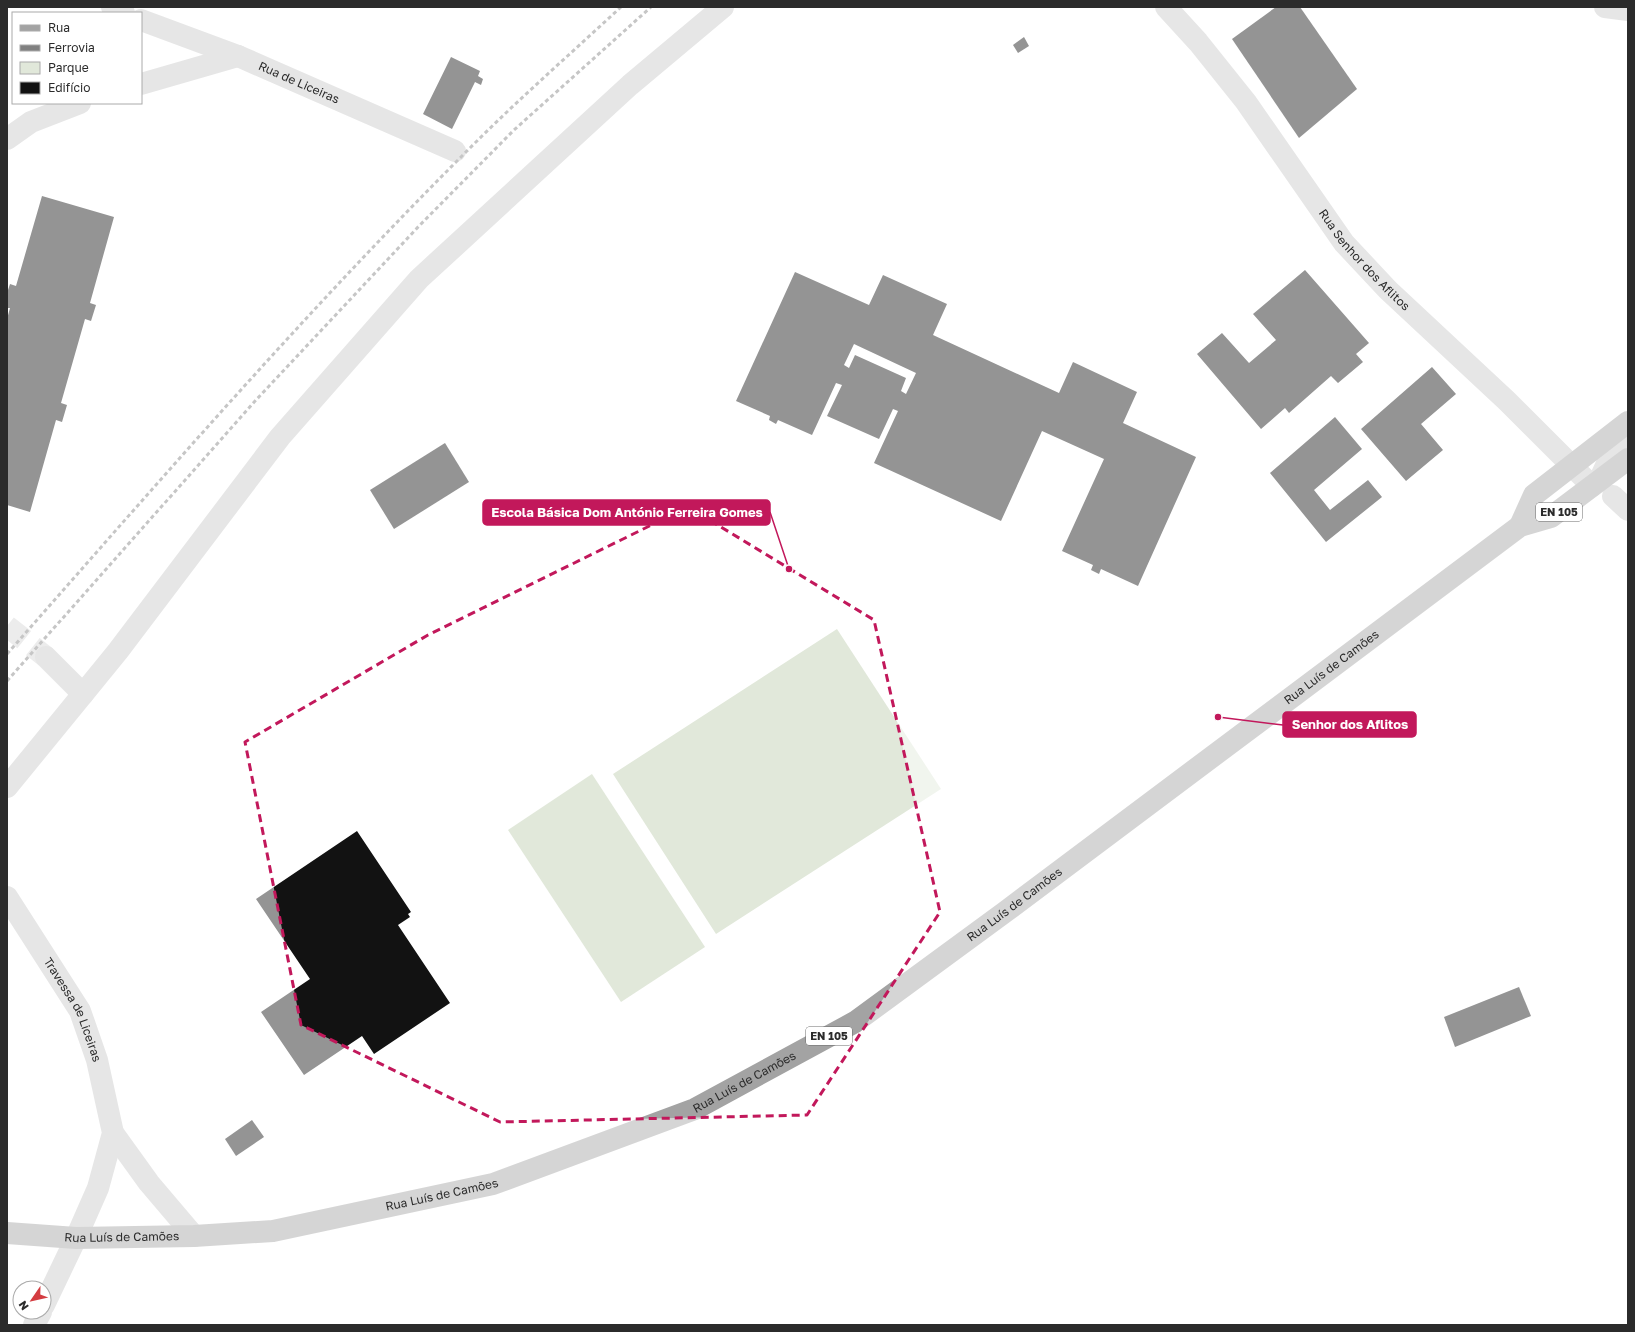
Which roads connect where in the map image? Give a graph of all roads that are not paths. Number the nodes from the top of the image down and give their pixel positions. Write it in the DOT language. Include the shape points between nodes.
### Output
graph roads {
  1 [pos="112,7"];
  2 [pos="723,7"];
  3 [pos="1166,7"];
  4 [pos="1605,7"];
  5 [pos="1628,10"];
  6 [pos="122,12"];
  7 [pos="142,20"];
  8 [pos="238,56"];
  9 [pos="142,84"];
  10 [pos="77,104"];
  11 [pos="7,138"];
  12 [pos="455,151"];
  13 [pos="1628,422"];
  14 [pos="1628,440"];
  15 [pos="1628,459"];
  16 [pos="1572,465"];
  17 [pos="1608,493"];
  18 [pos="1520,526"];
  19 [pos="46,657"];
  20 [pos="83,694"];
  21 [pos="7,787"];
  22 [pos="7,897"];
  23 [pos="113,1133"];
  24 [pos="7,1233"];
  25 [pos="194,1236"];
  26 [pos="76,1238"];
  27 [pos="52,1288"];
  1 -- 6 [label="street"];
  2 -- 20 [label="street" via="630,85 419,279 280,437"];
  3 -- 16 [label="street, Rua Senhor dos Aflitos" via="1246,102 1344,243 1388,290"];
  4 -- 5 [label="street"];
  7 -- 8 [label="street, Rua de Liceiras"];
  8 -- 9 [label="street"];
  8 -- 12 [label="street, Rua de Liceiras"];
  10 -- 11 [label="street" via="31,122"];
  13 -- 16 [label="main road, Rua Luís de Camões / EN 105"];
  14 -- 17 [label="street" via="1612,453"];
  15 -- 17 [label="main road, Rua Luís de Camões / EN 105"];
  16 -- 17 [label="street, Rua Senhor dos Aflitos"];
  16 -- 18 [label="main road, Rua Luís de Camões / EN 105" via="1534,495"];
  17 -- 18 [label="main road, Rua Luís de Camões / EN 105" via="1551,517"];
  18 -- 25 [label="main road, Rua Luís de Camões / EN 105" via="855,1022 695,1109 493,1184 273,1231"];
  19 -- 20 [label="street"];
  20 -- 21 [label="street"];
  22 -- 23 [label="street, Travessa de Liceiras" via="80,1011 98,1060"];
  23 -- 25 [label="street, Travessa de Liceiras" via="149,1183"];
  23 -- 26 [label="street, Travessa de Liceiras" via="98,1188"];
  24 -- 26 [label="main road, Rua Luís de Camões / EN 105"];
  25 -- 26 [label="main road, Rua Luís de Camões / EN 105"];
  26 -- 27 [label="street, Travessa de Liceiras"];
}
